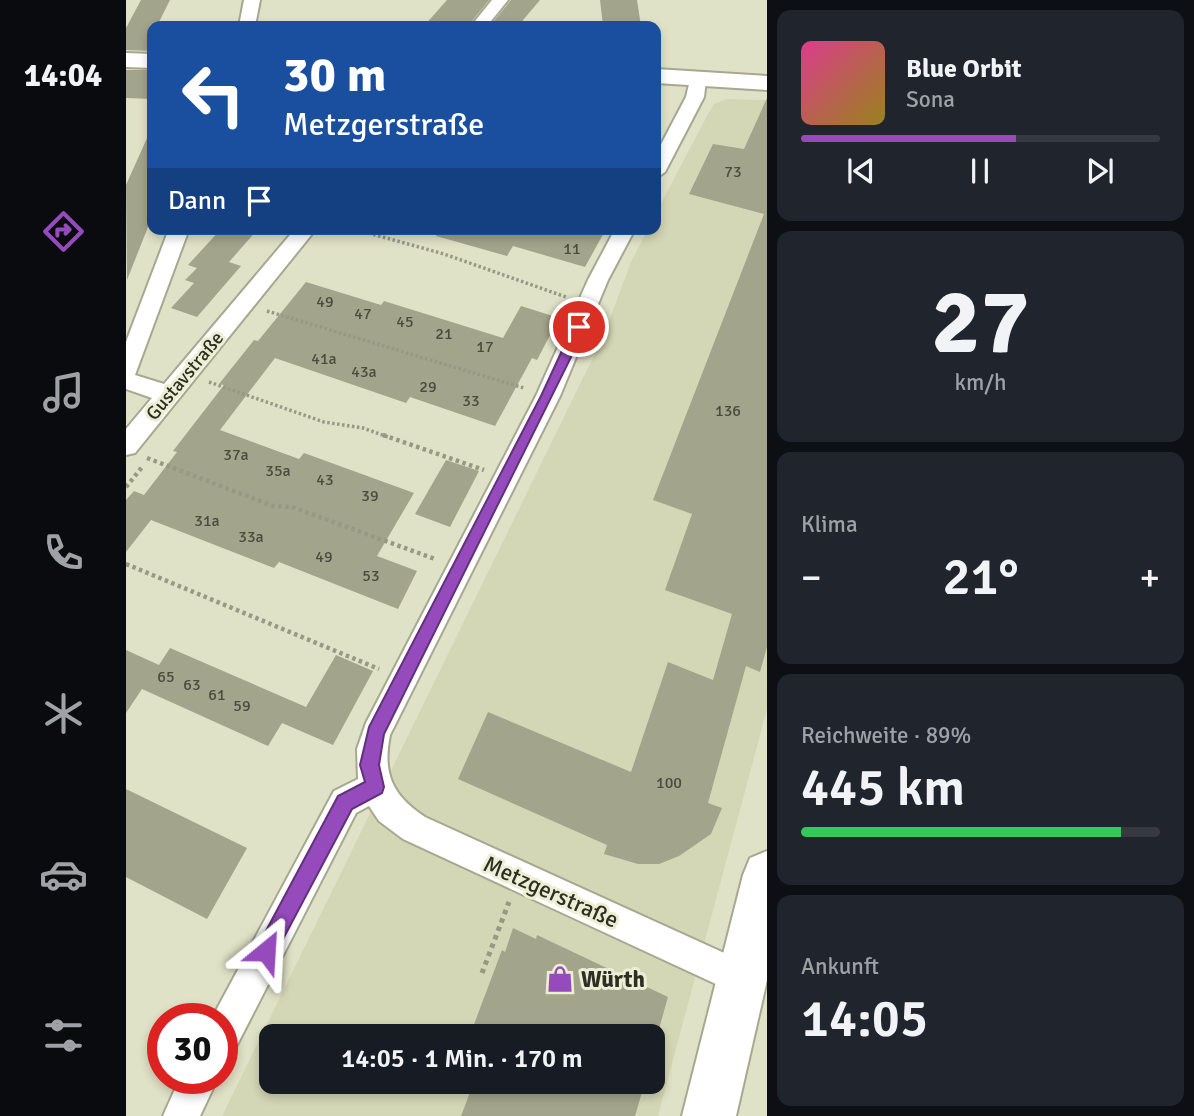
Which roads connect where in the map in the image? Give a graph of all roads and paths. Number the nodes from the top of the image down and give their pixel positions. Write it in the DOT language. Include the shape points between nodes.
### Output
graph roads {
  1 [pos="252,0"];
  2 [pos="500,0"];
  3 [pos="248,21"];
  4 [pos="483,21"];
  5 [pos="126,60"];
  6 [pos="147,61"];
  7 [pos="661,76"];
  8 [pos="698,80"];
  9 [pos="767,83"];
  10 [pos="661,162"];
  11 [pos="177,235"];
  12 [pos="301,235"];
  13 [pos="376,235"];
  14 [pos="622,235"];
  15 [pos="590,304"];
  16 [pos="244,305"];
  17 [pos="126,371"];
  18 [pos="126,380"];
  19 [pos="209,382"];
  20 [pos="169,395"];
  21 [pos="548,396"];
  22 [pos="132,451"];
  23 [pos="504,478"];
  24 [pos="126,564"];
  25 [pos="459,568"];
  26 [pos="403,679"];
  27 [pos="375,787"];
  28 [pos="767,875"];
  29 [pos="518,878"];
  30 [pos="482,973"];
  31 [pos="743,979"];
  32 [pos="238,1006"];
  33 [pos="192,1094"];
  34 [pos="181,1114"];
  35 [pos="709,1116"];
  1 -- 3 [label="street"];
  2 -- 4 [label="street"];
  5 -- 6 [label="main road"];
  7 -- 8 [label="main road"];
  8 -- 9 [label="main road"];
  8 -- 10 [label="street" via="695,97"];
  11 -- 17 [label="street"];
  12 -- 16 [label="street, Gustavstraße"];
  13 -- 15 [label="path"];
  14 -- 15 [label="street, Metzgerstraße"];
  15 -- 21 [label="street, Metzgerstraße"];
  16 -- 20 [label="street, Gustavstraße"];
  16 -- 21 [label="path"];
  18 -- 20 [label="street"];
  19 -- 23 [label="path" via="324,422 363,428"];
  20 -- 22 [label="street, Gustavstraße"];
  21 -- 23 [label="street, Metzgerstraße"];
  22 -- 25 [label="path" via="273,506 292,507"];
  23 -- 25 [label="street, Metzgerstraße"];
  24 -- 26 [label="path"];
  25 -- 26 [label="street, Metzgerstraße"];
  26 -- 27 [label="street, Metzgerstraße" via="371,749"];
  27 -- 29 [label="street, Metzgerstraße" via="387,809 400,820"];
  27 -- 32 [label="street" via="345,802"];
  28 -- 31 [label="main road"];
  29 -- 30 [label="path"];
  29 -- 31 [label="street, Metzgerstraße"];
  31 -- 35 [label="main road"];
  33 -- 34 [label="street"];
}
